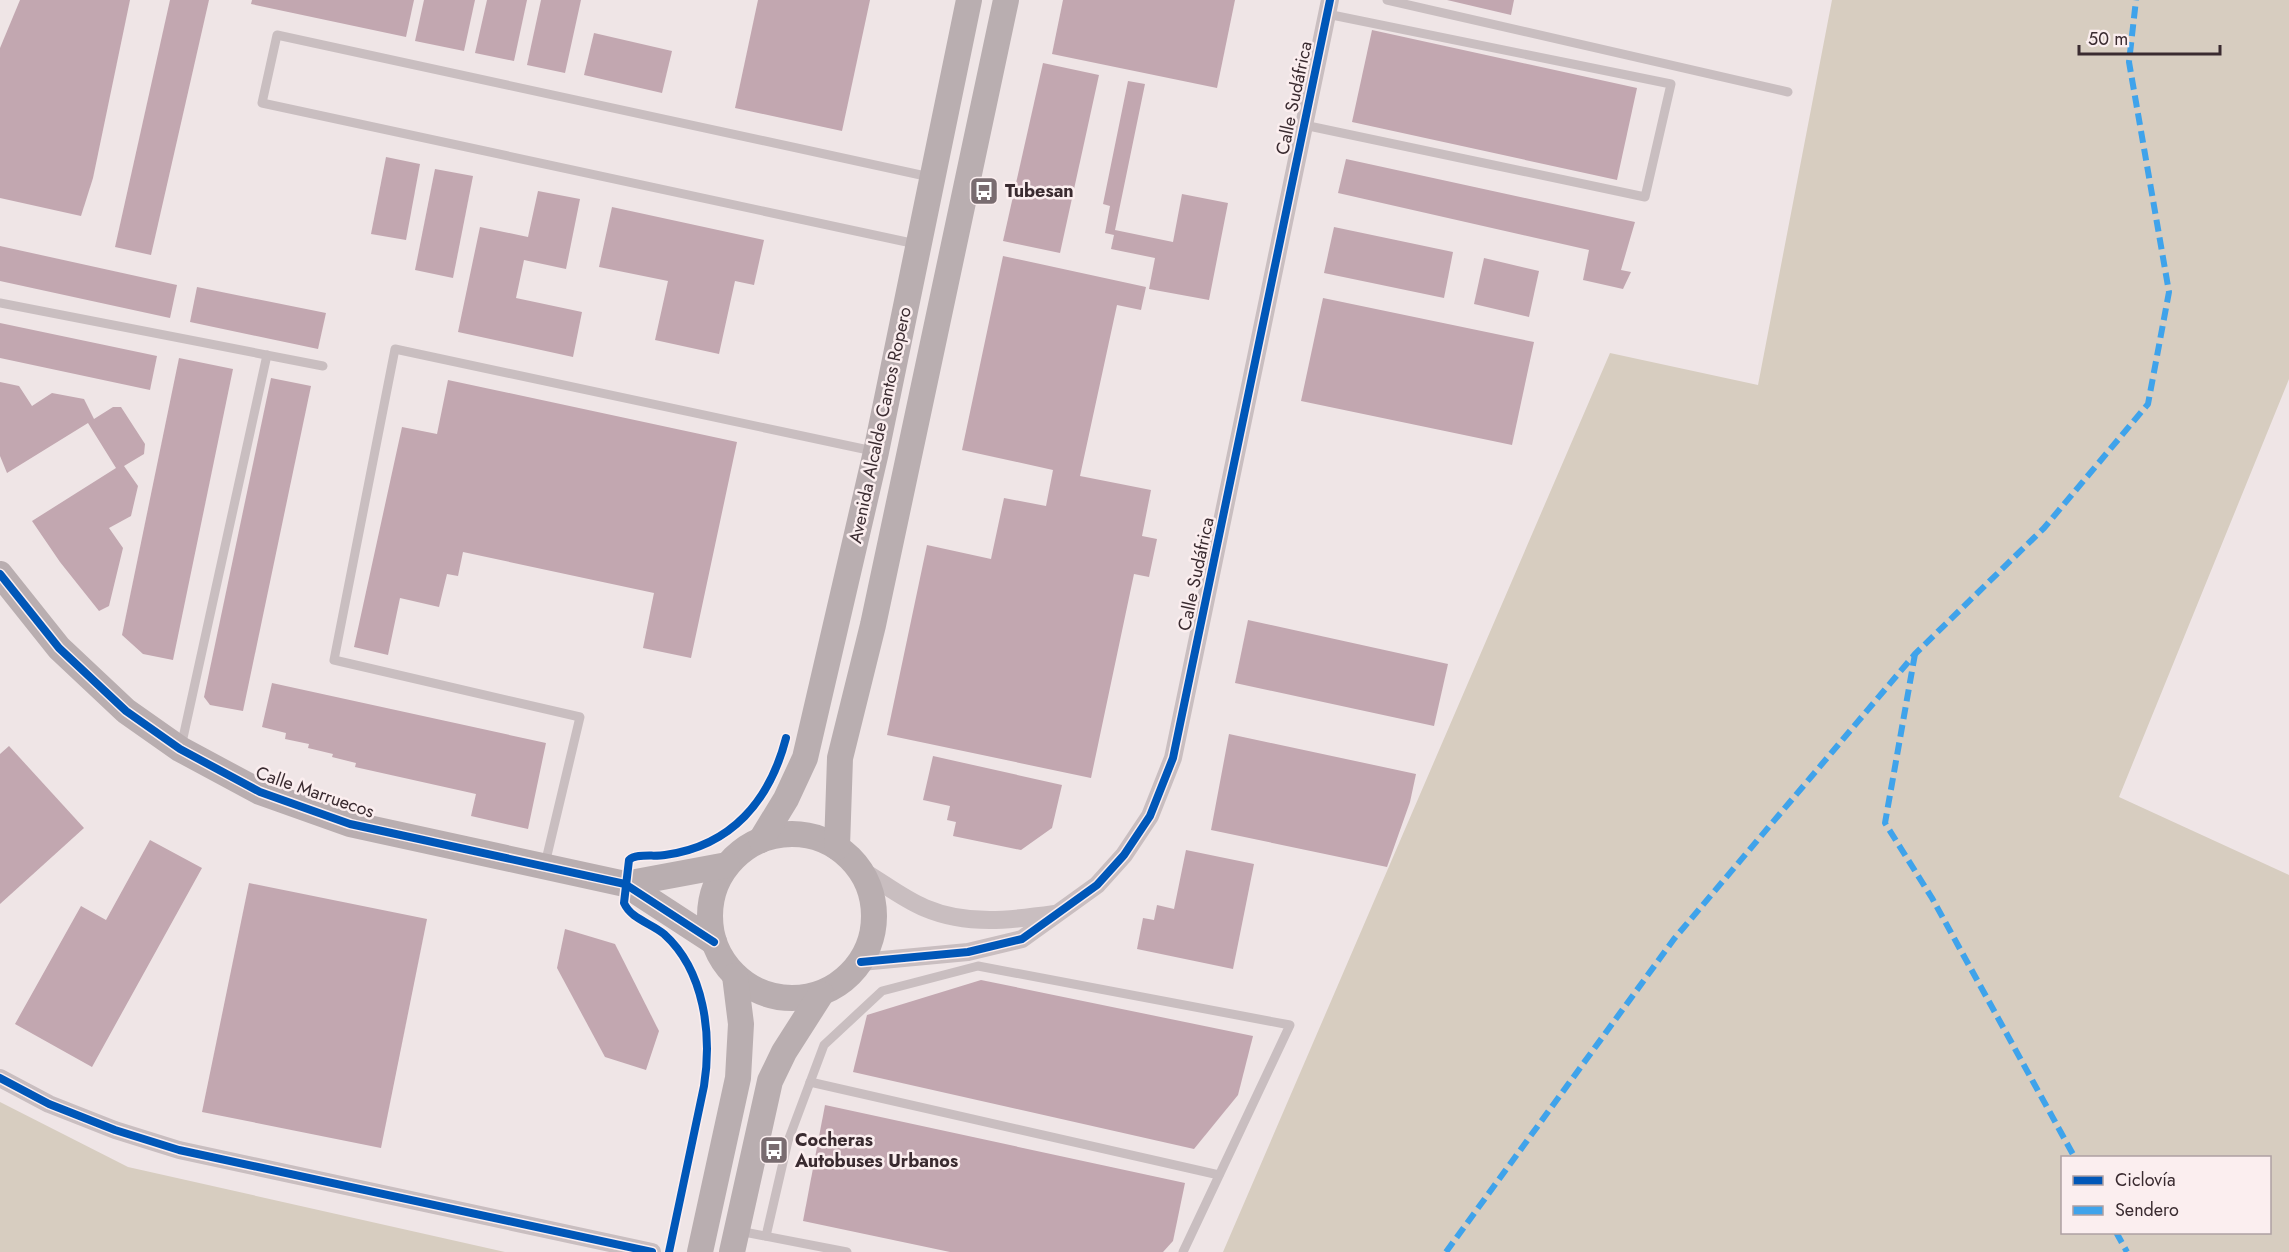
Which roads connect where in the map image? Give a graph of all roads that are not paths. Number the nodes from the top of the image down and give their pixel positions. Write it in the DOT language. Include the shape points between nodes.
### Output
graph roads {
  1 [pos="969,0"];
  2 [pos="1006,0"];
  3 [pos="1387,0"];
  4 [pos="1328,7"];
  5 [pos="1788,92"];
  6 [pos="1304,125"];
  7 [pos="933,177"];
  8 [pos="919,245"];
  9 [pos="0,303"];
  10 [pos="267,355"];
  11 [pos="323,366"];
  12 [pos="876,452"];
  13 [pos="0,574"];
  14 [pos="180,749"];
  15 [pos="761,840"];
  16 [pos="837,847"];
  17 [pos="727,865"];
  18 [pos="545,866"];
  19 [pos="861,870"];
  20 [pos="625,884"];
  21 [pos="1060,913"];
  22 [pos="714,942"];
  23 [pos="861,962"];
  24 [pos="735,976"];
  25 [pos="821,994"];
  26 [pos="0,1078"];
  27 [pos="810,1082"];
  28 [pos="1220,1175"];
  29 [pos="766,1236"];
  30 [pos="735,1241"];
  31 [pos="652,1252"];
  32 [pos="700,1252"];
  33 [pos="847,1252"];
  34 [pos="1183,1252"];
  1 -- 7 [label="main road, Avenida Alcalde Cantos Ropero"];
  2 -- 16 [label="main road, Avenida Alcalde Cantos Ropero" via="873,625 840,758"];
  3 -- 5 [label="lane"];
  4 -- 6 [label="street, Calle Sudáfrica"];
  4 -- 6 [label="lane" via="1671,84 1645,198"];
  6 -- 21 [label="street, Calle Sudáfrica" via="1173,758 1150,816 1124,855 1097,885"];
  7 -- 8 [label="main road, Avenida Alcalde Cantos Ropero"];
  7 -- 8 [label="lane" via="277,35 262,103"];
  8 -- 12 [label="main road, Avenida Alcalde Cantos Ropero"];
  9 -- 10 [label="lane"];
  10 -- 11 [label="lane"];
  10 -- 14 [label="lane"];
  12 -- 15 [label="main road, Avenida Alcalde Cantos Ropero" via="805,758"];
  12 -- 18 [label="lane" via="395,349 334,660 580,717"];
  13 -- 14 [label="main road, Calle Marruecos" via="59,648 126,711"];
  14 -- 18 [label="main road, Calle Marruecos" via="260,792 350,824"];
  15 -- 16 [label="main road" via="804,835"];
  15 -- 17 [label="main road" via="742,850"];
  16 -- 19 [label="main road"];
  17 -- 20 [label="main road, Calle Marruecos"];
  17 -- 22 [label="main road" via="714,889 711,906"];
  18 -- 20 [label="main road, Calle Marruecos"];
  19 -- 21 [label="street, Calle Sudáfrica" via="926,908 963,918 1000,921"];
  19 -- 23 [label="main road" via="872,892 875,916 872,940"];
  20 -- 22 [label="main road, Calle Marruecos"];
  21 -- 23 [label="street, Calle Sudáfrica" via="1022,939 968,952"];
  22 -- 24 [label="main road"];
  23 -- 25 [label="main road" via="844,981"];
  24 -- 25 [label="main road" via="776,997"];
  24 -- 32 [label="main road" via="741,1024 738,1078"];
  25 -- 30 [label="main road" via="783,1052 770,1081"];
  26 -- 31 [label="street" via="49,1104 179,1150"];
  27 -- 28 [label="lane"];
  27 -- 28 [label="lane" via="825,1045 882,991 978,966 1290,1025"];
  27 -- 29 [label="lane" via="788,1141"];
  28 -- 34 [label="lane"];
  29 -- 30 [label="lane"];
  29 -- 33 [label="lane"];
}
